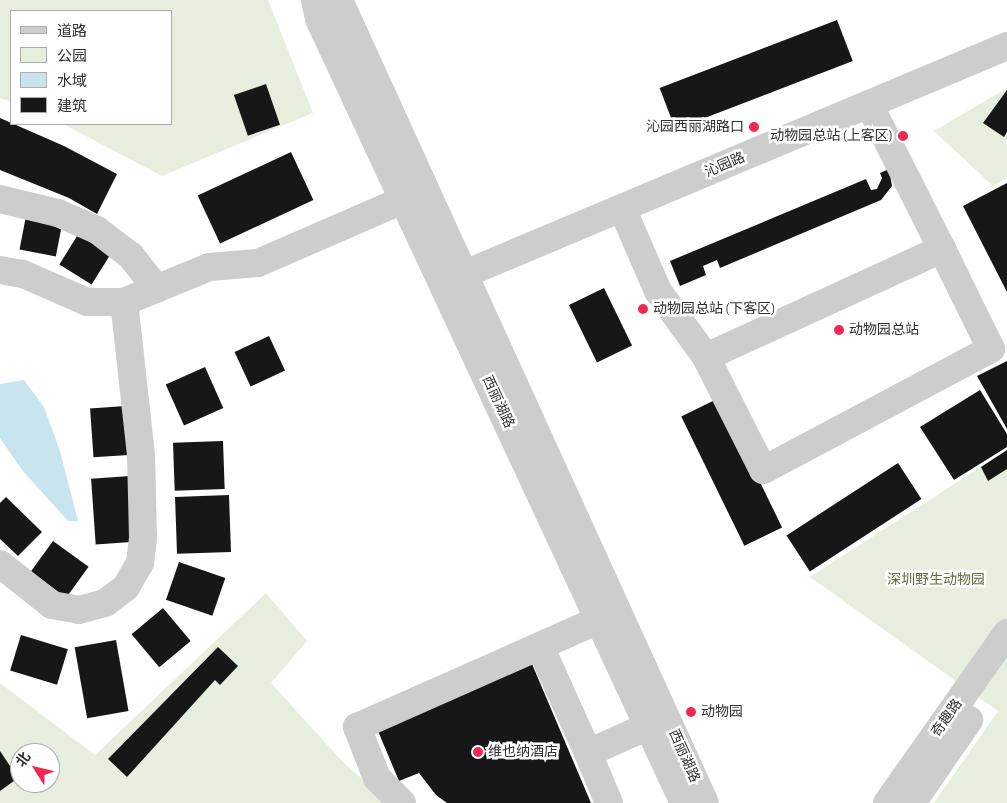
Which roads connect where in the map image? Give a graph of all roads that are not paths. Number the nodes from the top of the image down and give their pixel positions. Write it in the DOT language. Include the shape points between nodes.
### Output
graph roads {
  1 [pos="315,0"];
  2 [pos="339,0"];
  3 [pos="1007,46"];
  4 [pos="869,104"];
  5 [pos="0,199"];
  6 [pos="403,200"];
  7 [pos="622,208"];
  8 [pos="942,249"];
  9 [pos="0,270"];
  10 [pos="454,279"];
  11 [pos="157,289"];
  12 [pos="124,302"];
  13 [pos="706,357"];
  14 [pos="4,573"];
  15 [pos="599,620"];
  16 [pos="1007,633"];
  17 [pos="540,646"];
  18 [pos="1007,663"];
  19 [pos="648,726"];
  20 [pos="588,753"];
  21 [pos="402,803"];
  22 [pos="610,803"];
  23 [pos="684,803"];
  24 [pos="705,803"];
  25 [pos="887,803"];
  26 [pos="912,803"];
  1 -- 6 [label="street, 西丽湖路" via="319,19"];
  2 -- 10 [label="street, 西丽湖路"];
  3 -- 4 [label="street, 沁园路"];
  4 -- 7 [label="street, 沁园路"];
  4 -- 8 [label="street"];
  5 -- 11 [label="street" via="58,213 97,230 131,256"];
  6 -- 10 [label="street, 西丽湖路"];
  6 -- 11 [label="street" via="258,263 209,267"];
  7 -- 10 [label="street, 沁园路"];
  7 -- 13 [label="street" via="658,292"];
  8 -- 13 [label="street"];
  8 -- 13 [label="street" via="992,348 763,470"];
  9 -- 12 [label="street" via="23,274 87,302"];
  10 -- 15 [label="street, 西丽湖路"];
  10 -- 24 [label="street, 西丽湖路"];
  11 -- 12 [label="street"];
  12 -- 14 [label="street" via="141,455 140,564 126,587 105,603 79,610 52,605"];
  15 -- 17 [label="street"];
  15 -- 19 [label="street, 西丽湖路"];
  16 -- 25 [label="street, 奇趣路"];
  17 -- 20 [label="street"];
  17 -- 21 [label="street" via="357,727 377,778"];
  18 -- 26 [label="street, 奇趣路"];
  19 -- 20 [label="street"];
  19 -- 23 [label="street, 西丽湖路"];
  20 -- 22 [label="street"];
}
